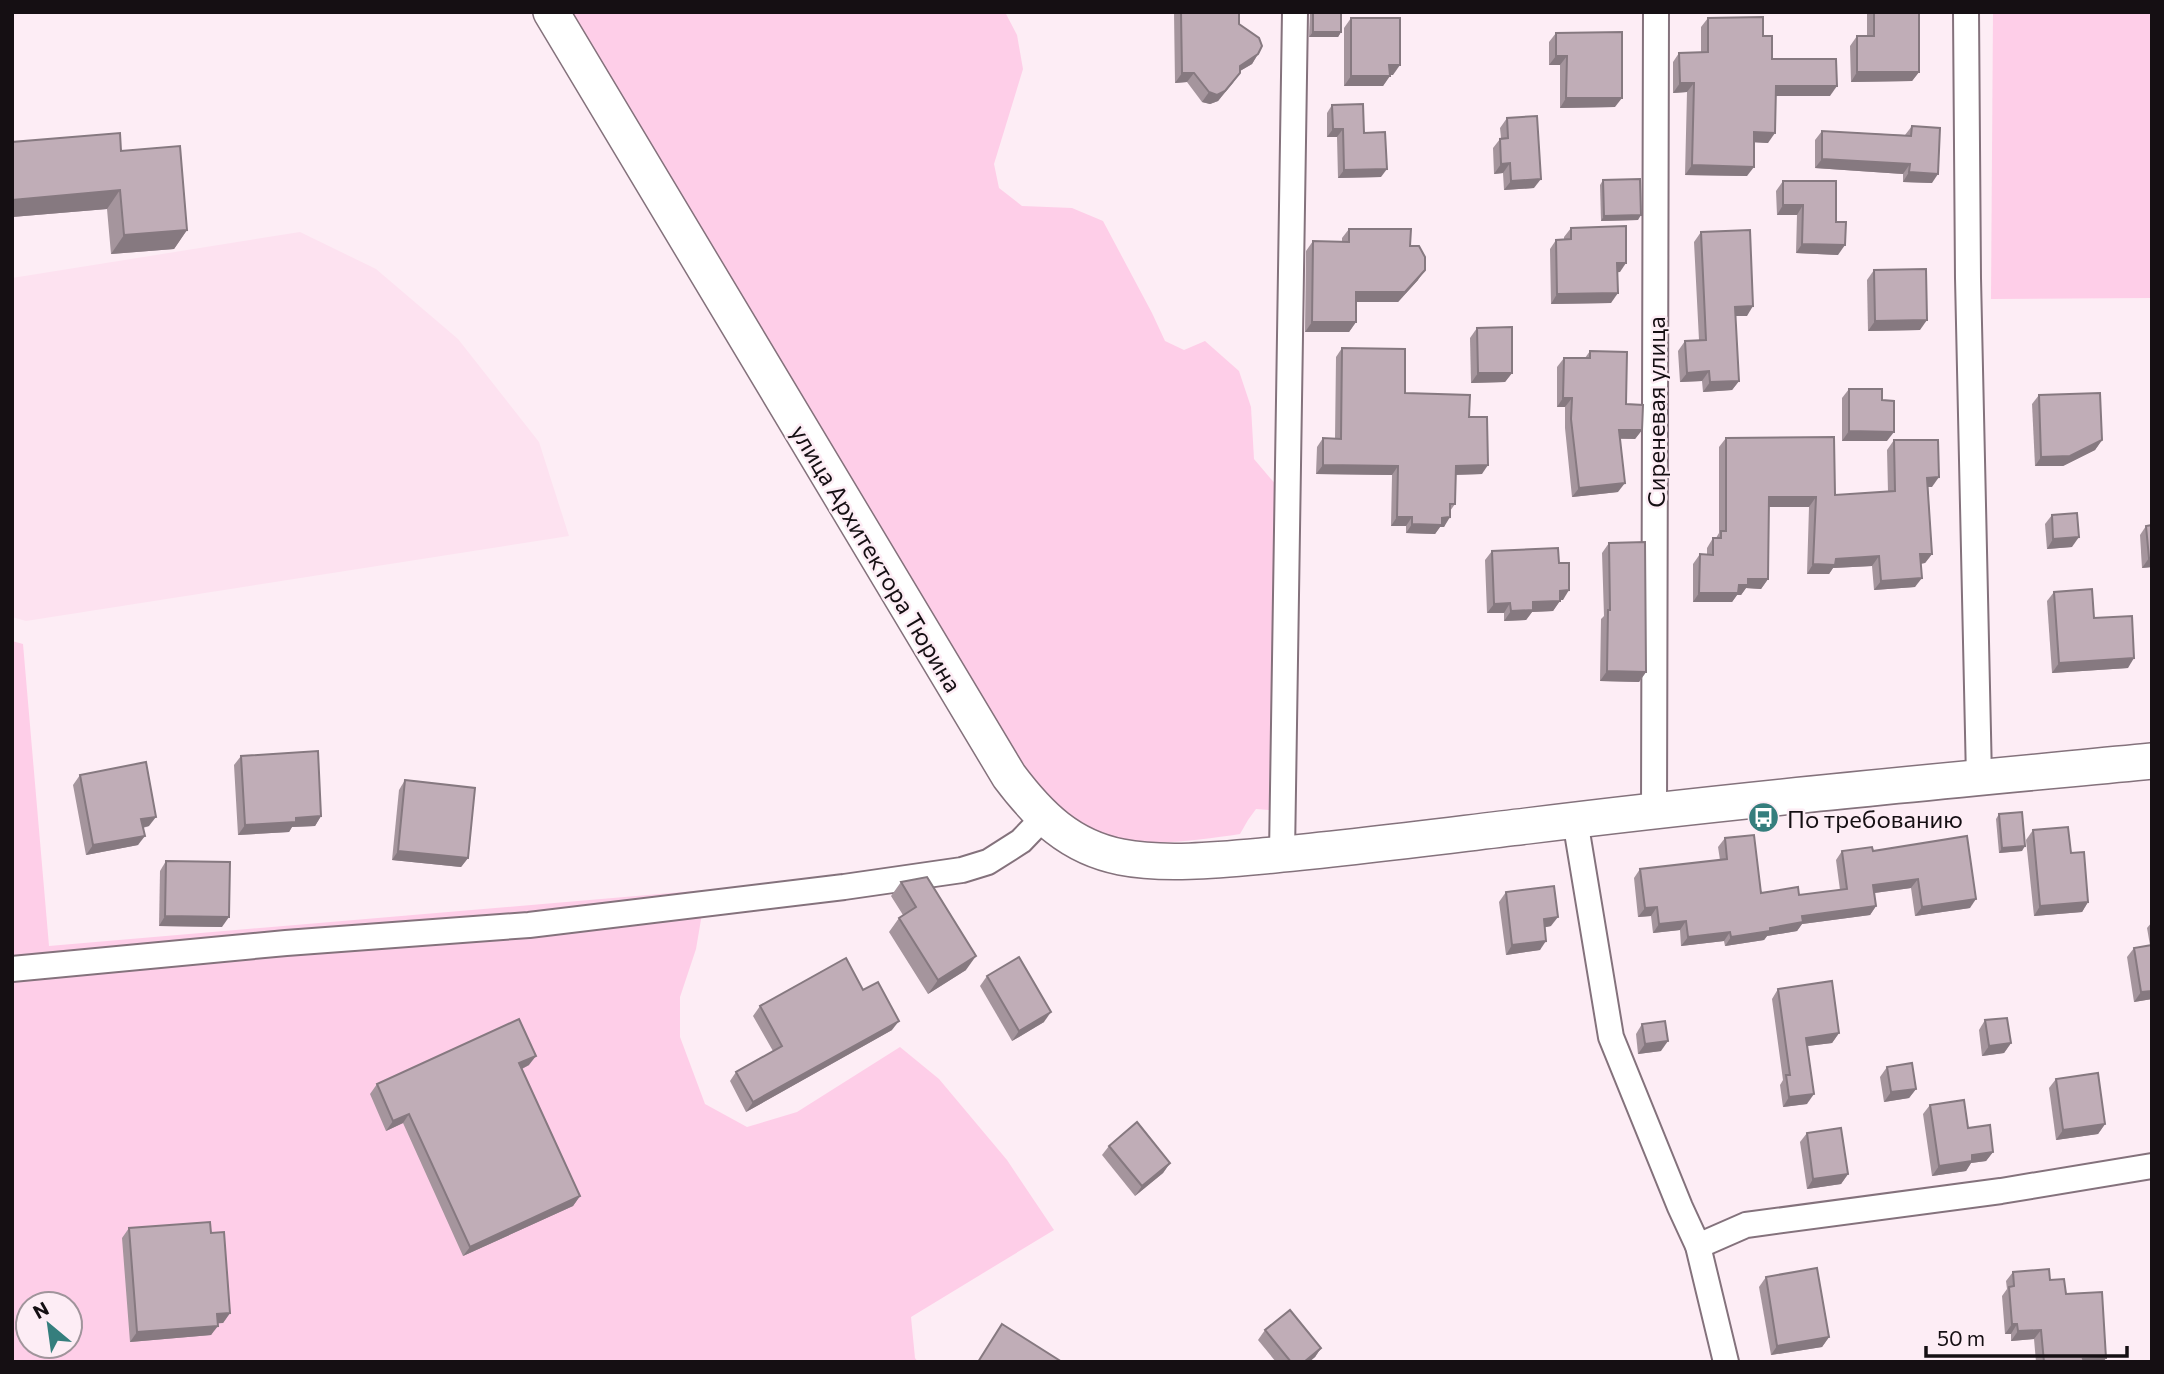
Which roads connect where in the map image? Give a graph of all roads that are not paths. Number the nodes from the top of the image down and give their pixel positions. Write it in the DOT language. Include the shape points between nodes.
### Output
graph roads {
  1 [pos="551,12"];
  2 [pos="1296,12"];
  3 [pos="1656,12"];
  4 [pos="1966,12"];
  5 [pos="2152,761"];
  6 [pos="1979,778"];
  7 [pos="1654,812"];
  8 [pos="1043,818"];
  9 [pos="1575,820"];
  10 [pos="1282,854"];
  11 [pos="12,969"];
  12 [pos="2152,1166"];
  13 [pos="1698,1246"];
  14 [pos="1726,1362"];
  1 -- 8 [label="street, улица Архитектора Тюрина" via="1009,776"];
  2 -- 10 [label="street"];
  3 -- 7 [label="street, Сиреневая улица"];
  4 -- 6 [label="street"];
  5 -- 6 [label="street, улица Архитектора Тюрина"];
  6 -- 7 [label="street, улица Архитектора Тюрина"];
  7 -- 9 [label="street, улица Архитектора Тюрина"];
  8 -- 10 [label="street, улица Архитектора Тюрина" via="1068,836 1121,857 1149,861"];
  8 -- 11 [label="street" via="1021,841 988,862 962,870 530,925"];
  9 -- 10 [label="street, улица Архитектора Тюрина"];
  9 -- 13 [label="street" via="1611,1037"];
  12 -- 13 [label="street" via="1746,1224"];
  13 -- 14 [label="street"];
}
